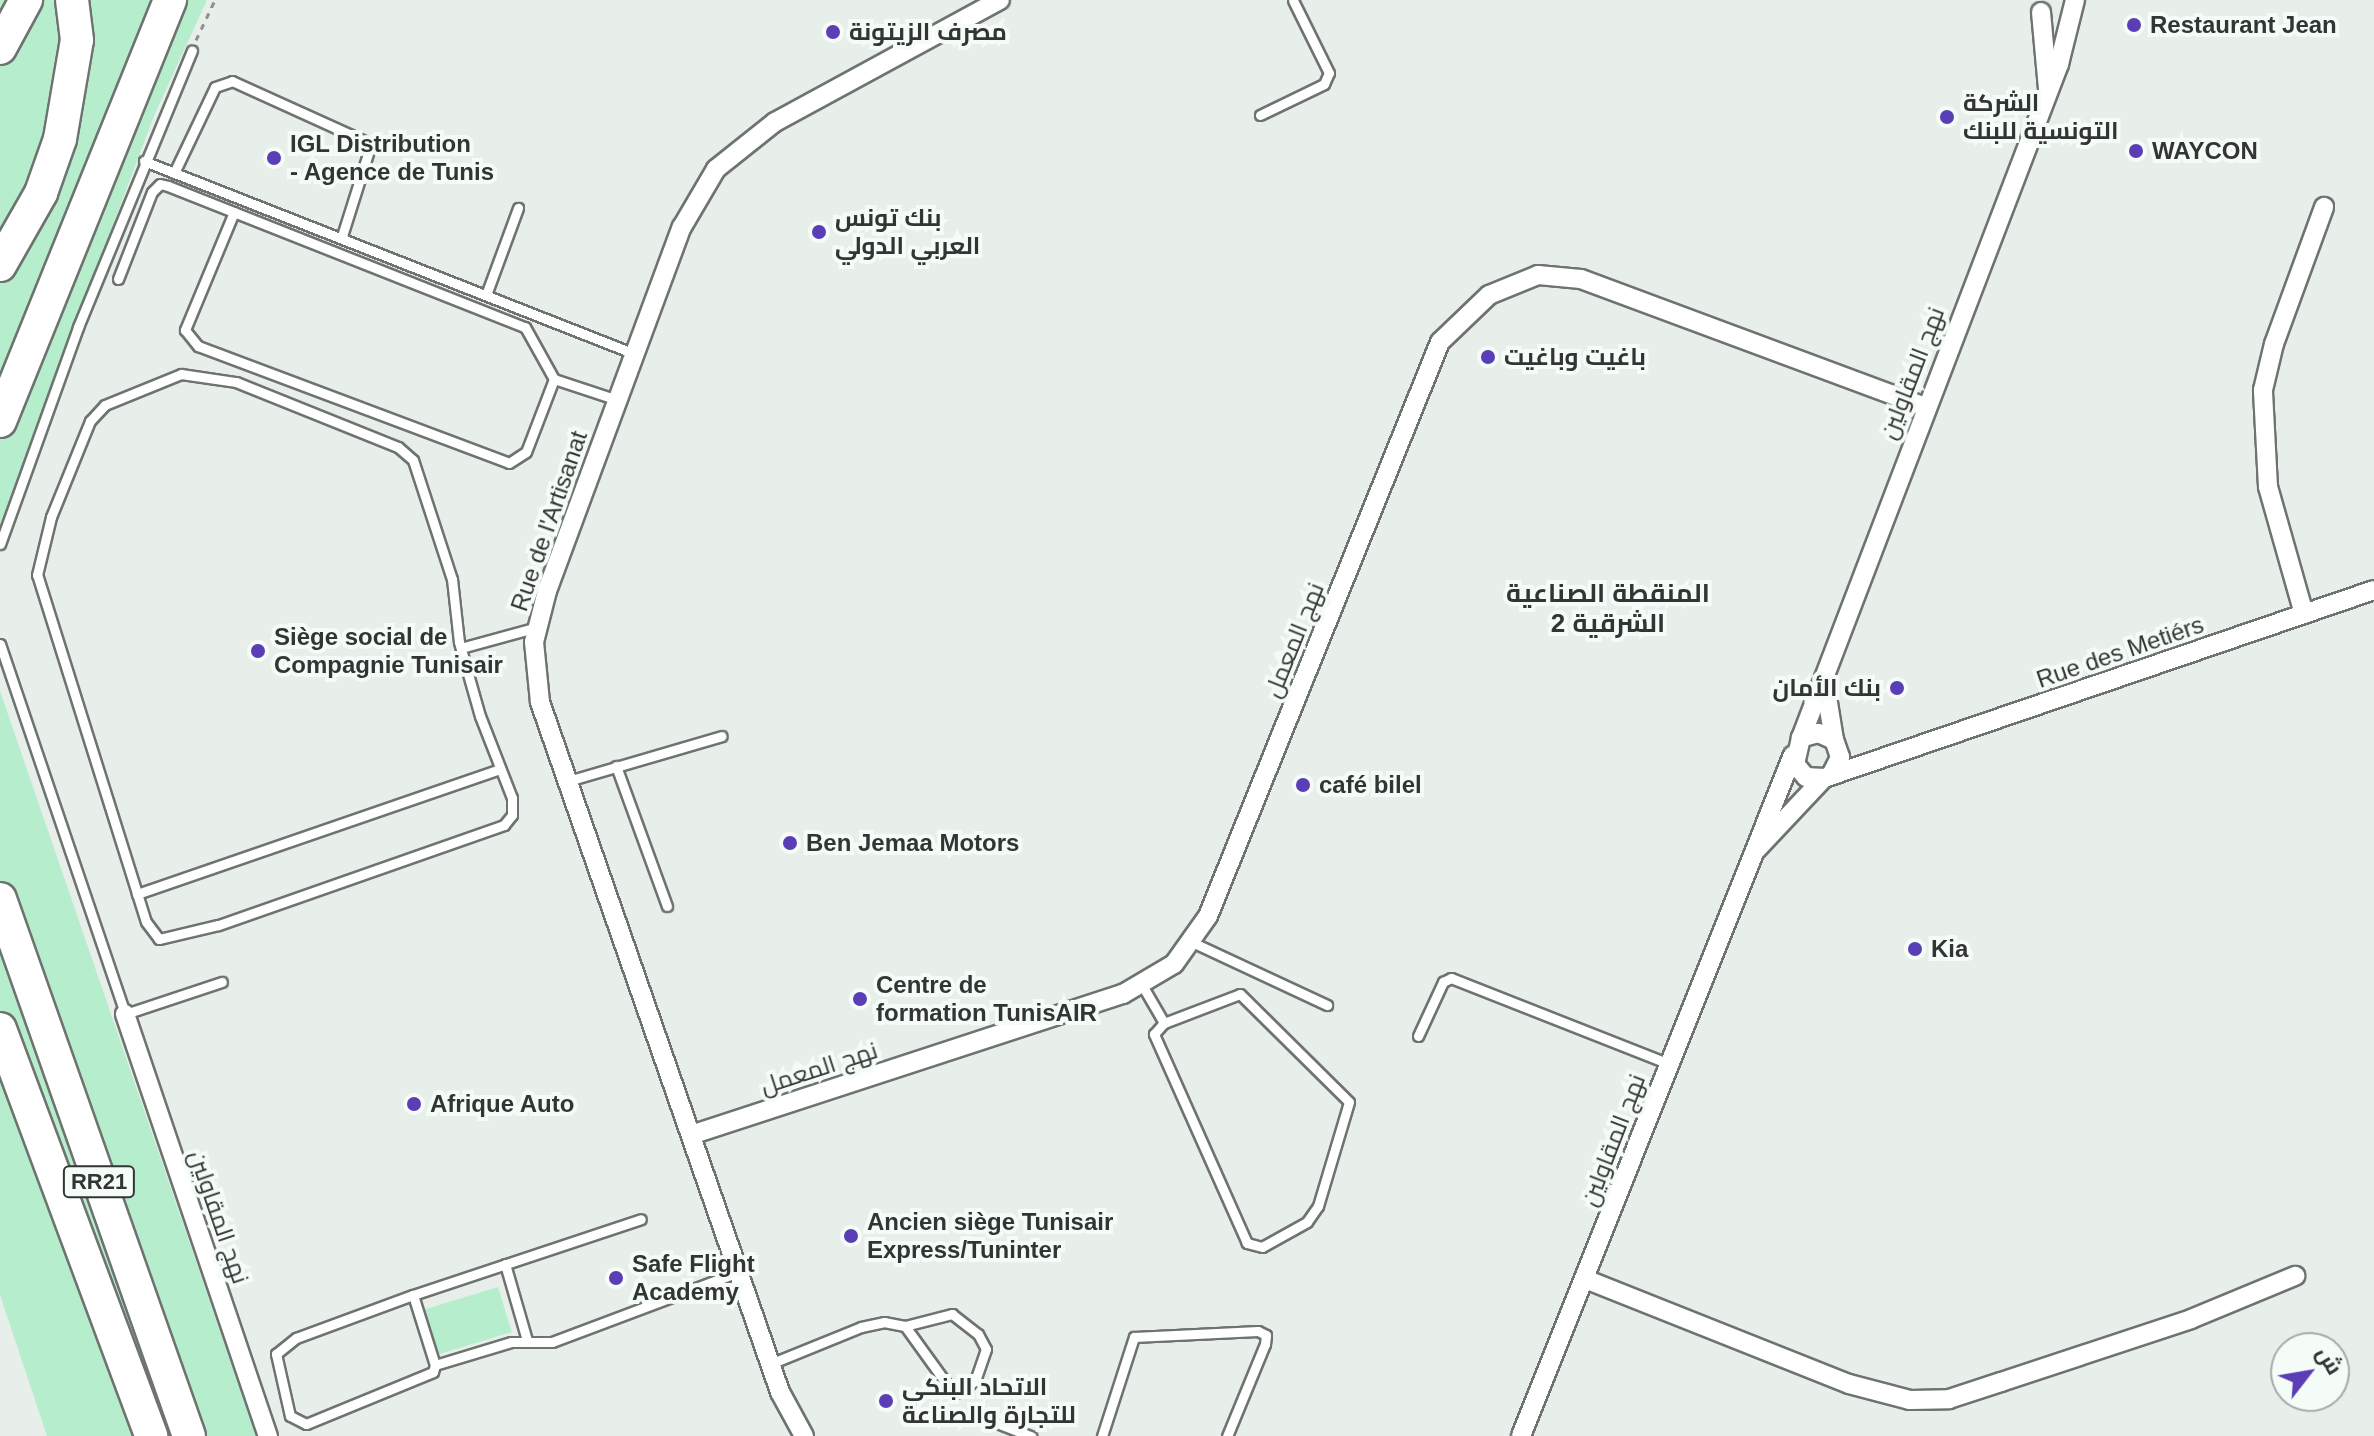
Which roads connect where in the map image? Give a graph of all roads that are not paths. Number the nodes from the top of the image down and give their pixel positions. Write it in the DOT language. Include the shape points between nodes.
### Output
graph roads {
  1 [pos="26,0"];
  2 [pos="72,0"];
  3 [pos="170,0"];
  4 [pos="1000,0"];
  5 [pos="1293,0"];
  6 [pos="2036,4"];
  7 [pos="2072,6"];
  8 [pos="0,48"];
  9 [pos="192,51"];
  10 [pos="2048,89"];
  11 [pos="1260,115"];
  12 [pos="144,161"];
  13 [pos="174,173"];
  14 [pos="2324,207"];
  15 [pos="518,208"];
  16 [pos="234,212"];
  17 [pos="342,236"];
  18 [pos="0,265"];
  19 [pos="118,279"];
  20 [pos="486,295"];
  21 [pos="635,354"];
  22 [pos="554,379"];
  23 [pos="618,400"];
  24 [pos="1925,407"];
  25 [pos="0,421"];
  26 [pos="0,544"];
  27 [pos="2374,590"];
  28 [pos="2304,614"];
  29 [pos="538,627"];
  30 [pos="0,644"];
  31 [pos="461,648"];
  32 [pos="1824,675"];
  33 [pos="722,736"];
  34 [pos="1836,744"];
  35 [pos="1797,746"];
  36 [pos="1882,759"];
  37 [pos="616,766"];
  38 [pos="500,769"];
  39 [pos="1828,775"];
  40 [pos="568,781"];
  41 [pos="1747,860"];
  42 [pos="0,885"];
  43 [pos="137,894"];
  44 [pos="667,906"];
  45 [pos="5,913"];
  46 [pos="1194,943"];
  47 [pos="222,982"];
  48 [pos="1142,985"];
  49 [pos="1327,1005"];
  50 [pos="125,1014"];
  51 [pos="1164,1023"];
  52 [pos="0,1029"];
  53 [pos="1418,1036"];
  54 [pos="1669,1064"];
  55 [pos="691,1135"];
  56 [pos="641,1219"];
  57 [pos="505,1264"];
  58 [pos="738,1272"];
  59 [pos="2295,1276"];
  60 [pos="1585,1279"];
  61 [pos="413,1295"];
  62 [pos="905,1326"];
  63 [pos="527,1340"];
  64 [pos="770,1364"];
  65 [pos="435,1365"];
  66 [pos="994,1422"];
  67 [pos="151,1436"];
  68 [pos="189,1436"];
  69 [pos="268,1436"];
  70 [pos="804,1436"];
  71 [pos="1031,1436"];
  72 [pos="1102,1436"];
  73 [pos="1227,1436"];
  74 [pos="1521,1436"];
  1 -- 8 [label="highway"];
  2 -- 18 [label="highway" via="77,40 60,139 41,193"];
  3 -- 25 [label="highway"];
  4 -- 21 [label="street, Rue de l'Artisanat" via="738,147 716,169 682,227"];
  5 -- 11 [label="lane" via="1329,73 1324,84"];
  6 -- 7 [label="street" via="2055,18"];
  6 -- 10 [label="street, نهج المقاولين"];
  7 -- 10 [label="street, نهج المقاولين"];
  9 -- 12 [label="lane"];
  10 -- 24 [label="street, نهج المقاولين"];
  12 -- 13 [label="lane"];
  12 -- 26 [label="lane"];
  13 -- 17 [label="lane"];
  13 -- 17 [label="lane" via="215,87 232,81 371,144"];
  14 -- 28 [label="street" via="2274,344 2263,390 2268,487"];
  15 -- 20 [label="lane"];
  16 -- 19 [label="lane" via="160,184"];
  16 -- 22 [label="lane" via="525,327"];
  16 -- 22 [label="lane" via="185,330 198,346 509,463 526,452"];
  17 -- 20 [label="lane"];
  20 -- 21 [label="lane"];
  21 -- 23 [label="street, Rue de l'Artisanat"];
  22 -- 23 [label="lane"];
  23 -- 29 [label="street, Rue de l'Artisanat"];
  24 -- 32 [label="street, نهج المقاولين"];
  24 -- 46 [label="street, نهج المعمل" via="1581,279 1538,275 1489,295 1440,342"];
  27 -- 28 [label="street, Rue des Metiérs"];
  28 -- 36 [label="street, Rue des Metiérs"];
  29 -- 31 [label="lane"];
  29 -- 40 [label="street, Rue de l'Artisanat" via="540,702"];
  30 -- 50 [label="lane"];
  31 -- 38 [label="lane"];
  31 -- 43 [label="lane" via="452,579 423,480 413,460 398,447 236,382 202,374 181,374 105,405 90,421 51,517 37,575"];
  32 -- 34 [label="street, نهج المقاولين"];
  32 -- 35 [label="street, نهج المقاولين"];
  33 -- 37 [label="lane"];
  34 -- 35 [label="street" via="1818,733"];
  34 -- 36 [label="street"];
  34 -- 39 [label="street"];
  35 -- 39 [label="street" via="1799,771"];
  35 -- 41 [label="street, نهج المقاولين"];
  36 -- 39 [label="street, Rue des Metiérs"];
  37 -- 40 [label="lane"];
  37 -- 44 [label="lane"];
  38 -- 43 [label="lane"];
  38 -- 43 [label="lane" via="512,798 512,815 504,825 233,920 159,939 146,922"];
  39 -- 41 [label="street, نهج المقاولين"];
  40 -- 55 [label="street, Rue de l'Artisanat"];
  41 -- 54 [label="street, نهج المقاولين"];
  42 -- 45 [label="highway"];
  45 -- 68 [label="highway, RR21"];
  46 -- 48 [label="street, نهج المعمل"];
  46 -- 49 [label="lane"];
  47 -- 50 [label="lane"];
  48 -- 51 [label="lane"];
  48 -- 55 [label="street, نهج المعمل"];
  50 -- 69 [label="street, نهج المقاولين"];
  51 -- 51 [label="lane" via="1154,1034 1247,1243 1262,1247 1307,1222 1322,1192 1349,1102 1240,994"];
  52 -- 67 [label="highway, RR21"];
  53 -- 54 [label="lane" via="1443,982 1451,978"];
  54 -- 60 [label="street, نهج المقاولين"];
  55 -- 58 [label="street, Rue de l'Artisanat"];
  56 -- 57 [label="lane"];
  57 -- 61 [label="lane"];
  57 -- 63 [label="lane"];
  58 -- 63 [label="lane" via="552,1342"];
  58 -- 64 [label="street, Rue de l'Artisanat"];
  59 -- 60 [label="street" via="2191,1319 1949,1399 1910,1400 1849,1384"];
  60 -- 74 [label="street, نهج المقاولين"];
  61 -- 65 [label="lane"];
  61 -- 65 [label="lane" via="307,1333 276,1354 286,1408 297,1422 306,1424 411,1385 430,1375"];
  62 -- 62 [label="lane" via="960,1316 986,1349 975,1381 954,1394"];
  62 -- 64 [label="lane" via="884,1322 861,1327"];
  63 -- 65 [label="lane"];
  64 -- 70 [label="street, Rue de l'Artisanat"];
  66 -- 71 [label="lane"];
  72 -- 73 [label="lane" via="1134,1337 1258,1331 1266,1335 1265,1344"];
}
